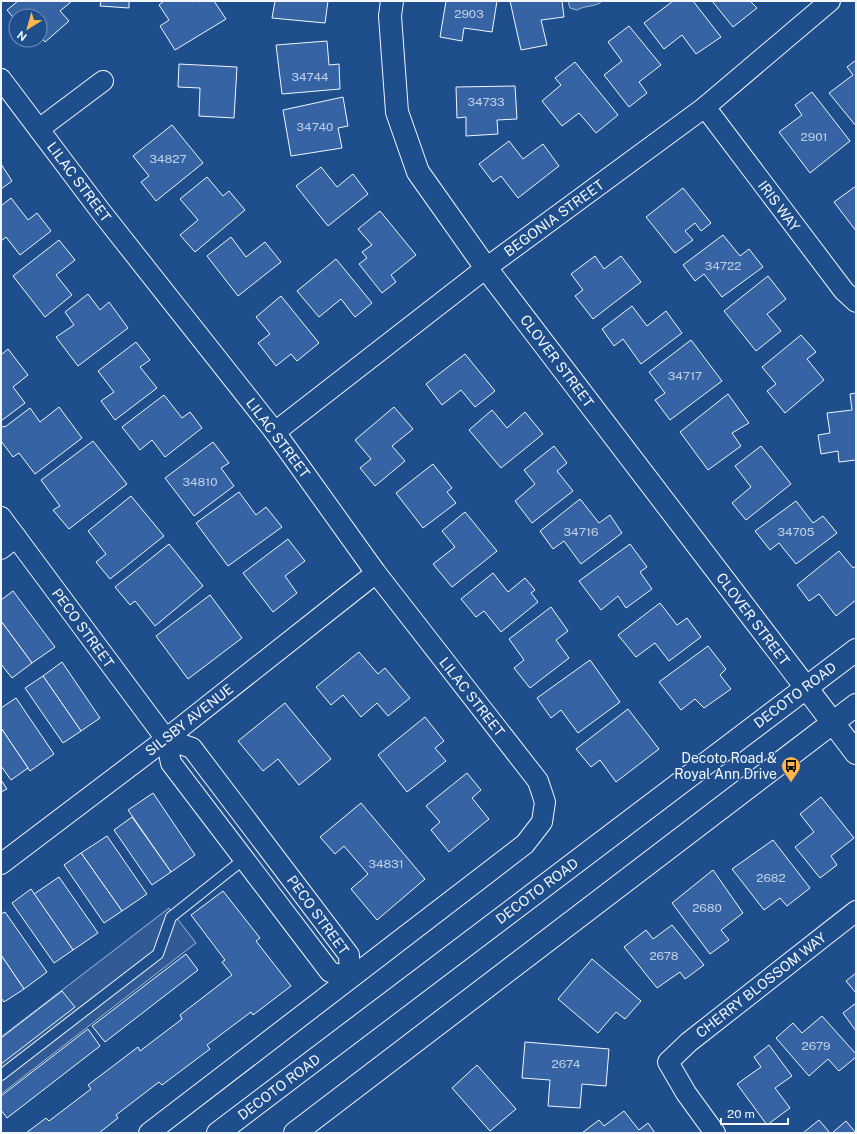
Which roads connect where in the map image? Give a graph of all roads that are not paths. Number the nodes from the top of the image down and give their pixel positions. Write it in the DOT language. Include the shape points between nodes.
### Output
graph roads {
  1 [pos="392,1"];
  2 [pos="830,1"];
  3 [pos="1,79"];
  4 [pos="103,81"];
  5 [pos="705,107"];
  6 [pos="39,129"];
  7 [pos="486,268"];
  8 [pos="856,302"];
  9 [pos="275,432"];
  10 [pos="1,517"];
  11 [pos="9,543"];
  12 [pos="376,573"];
  13 [pos="856,650"];
  14 [pos="805,687"];
  15 [pos="856,705"];
  16 [pos="832,722"];
  17 [pos="166,739"];
  18 [pos="856,753"];
  19 [pos="244,859"];
  20 [pos="1,864"];
  21 [pos="856,911"];
  22 [pos="350,978"];
  23 [pos="1,1075"];
  24 [pos="149,1133"];
  25 [pos="218,1133"];
  26 [pos="295,1133"];
  27 [pos="715,1133"];
  1 -- 7 [label="main road, CLOVER STREET" via="390,16 397,112 418,172"];
  2 -- 5 [label="street, BEGONIA STREET"];
  3 -- 6 [label="street, LILAC STREET"];
  4 -- 6 [label="street"];
  5 -- 7 [label="street, BEGONIA STREET"];
  5 -- 8 [label="street, IRIS WAY" via="844,291"];
  6 -- 9 [label="street, LILAC STREET"];
  7 -- 9 [label="street, BEGONIA STREET"];
  7 -- 14 [label="main road, CLOVER STREET"];
  9 -- 12 [label="street, LILAC STREET"];
  10 -- 11 [label="street, PECO STREET"];
  11 -- 17 [label="street, PECO STREET"];
  12 -- 17 [label="street, SILSBY AVENUE"];
  12 -- 22 [label="street, LILAC STREET" via="538,781 544,802 542,822 525,844"];
  13 -- 14 [label="main road, DECOTO ROAD"];
  14 -- 16 [label="main road, CLOVER STREET"];
  14 -- 25 [label="main road, DECOTO ROAD"];
  15 -- 16 [label="main road"];
  16 -- 18 [label="main road, CLOVER STREET"];
  16 -- 26 [label="main road"];
  17 -- 19 [label="street, PECO STREET" via="171,763"];
  17 -- 20 [label="street, SILSBY AVENUE"];
  17 -- 22 [label="street, PECO STREET" via="192,748 349,955"];
  19 -- 22 [label="street, PECO STREET" via="330,972"];
  19 -- 23 [label="lane" via="171,917 158,954"];
  21 -- 27 [label="street, CHERRY BLOSSOM WAY" via="689,1042 668,1062 686,1093"];
  22 -- 24 [label="street"];
}
